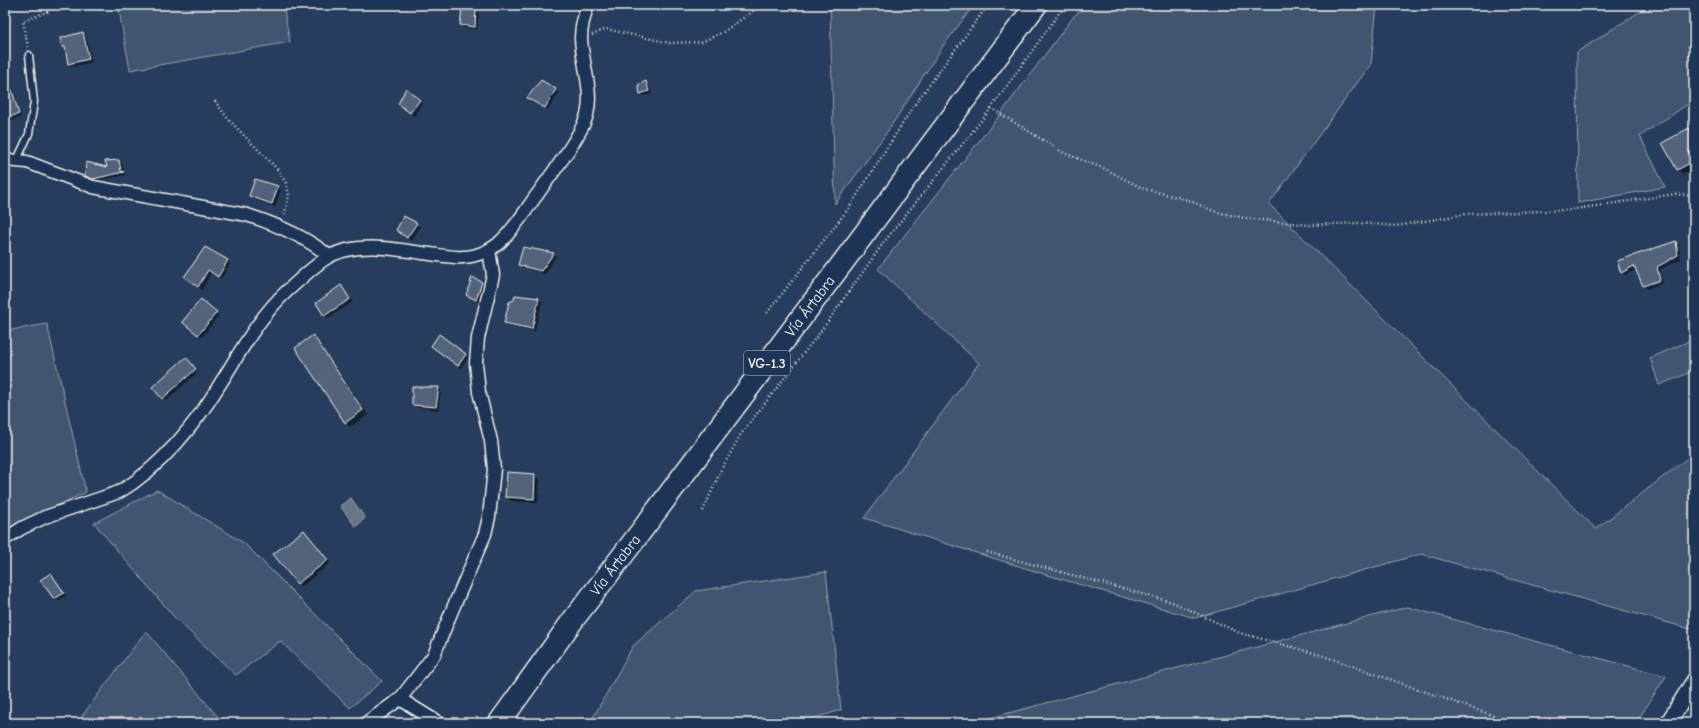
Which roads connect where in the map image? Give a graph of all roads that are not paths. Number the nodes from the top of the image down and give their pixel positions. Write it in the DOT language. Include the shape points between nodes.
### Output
graph roads {
  1 [pos="588,5"];
  2 [pos="1036,5"];
  3 [pos="29,55"];
  4 [pos="11,160"];
  5 [pos="489,250"];
  6 [pos="329,256"];
  7 [pos="5,539"];
  8 [pos="1694,681"];
  9 [pos="400,699"];
  10 [pos="366,723"];
  11 [pos="439,723"];
  12 [pos="499,723"];
  13 [pos="1668,723"];
  1 -- 5 [label="street" via="582,21 581,39 588,92 588,112 584,124 510,231"];
  2 -- 12 [label="highway, Vía Ártabra / VG-1.3" via="572,620"];
  3 -- 4 [label="lane" via="34,102 29,134"];
  4 -- 6 [label="street" via="93,187 247,215 266,221 318,247"];
  5 -- 6 [label="street" via="478,255 454,257 366,248 338,252"];
  5 -- 9 [label="street" via="493,275 478,338 476,363 478,392 491,441 494,468 489,517 485,534 434,655"];
  6 -- 7 [label="street" via="270,309 252,331 219,386 187,430 155,464 119,492 45,517"];
  8 -- 13 [label="street"];
  9 -- 10 [label="street"];
  9 -- 11 [label="street"];
}
